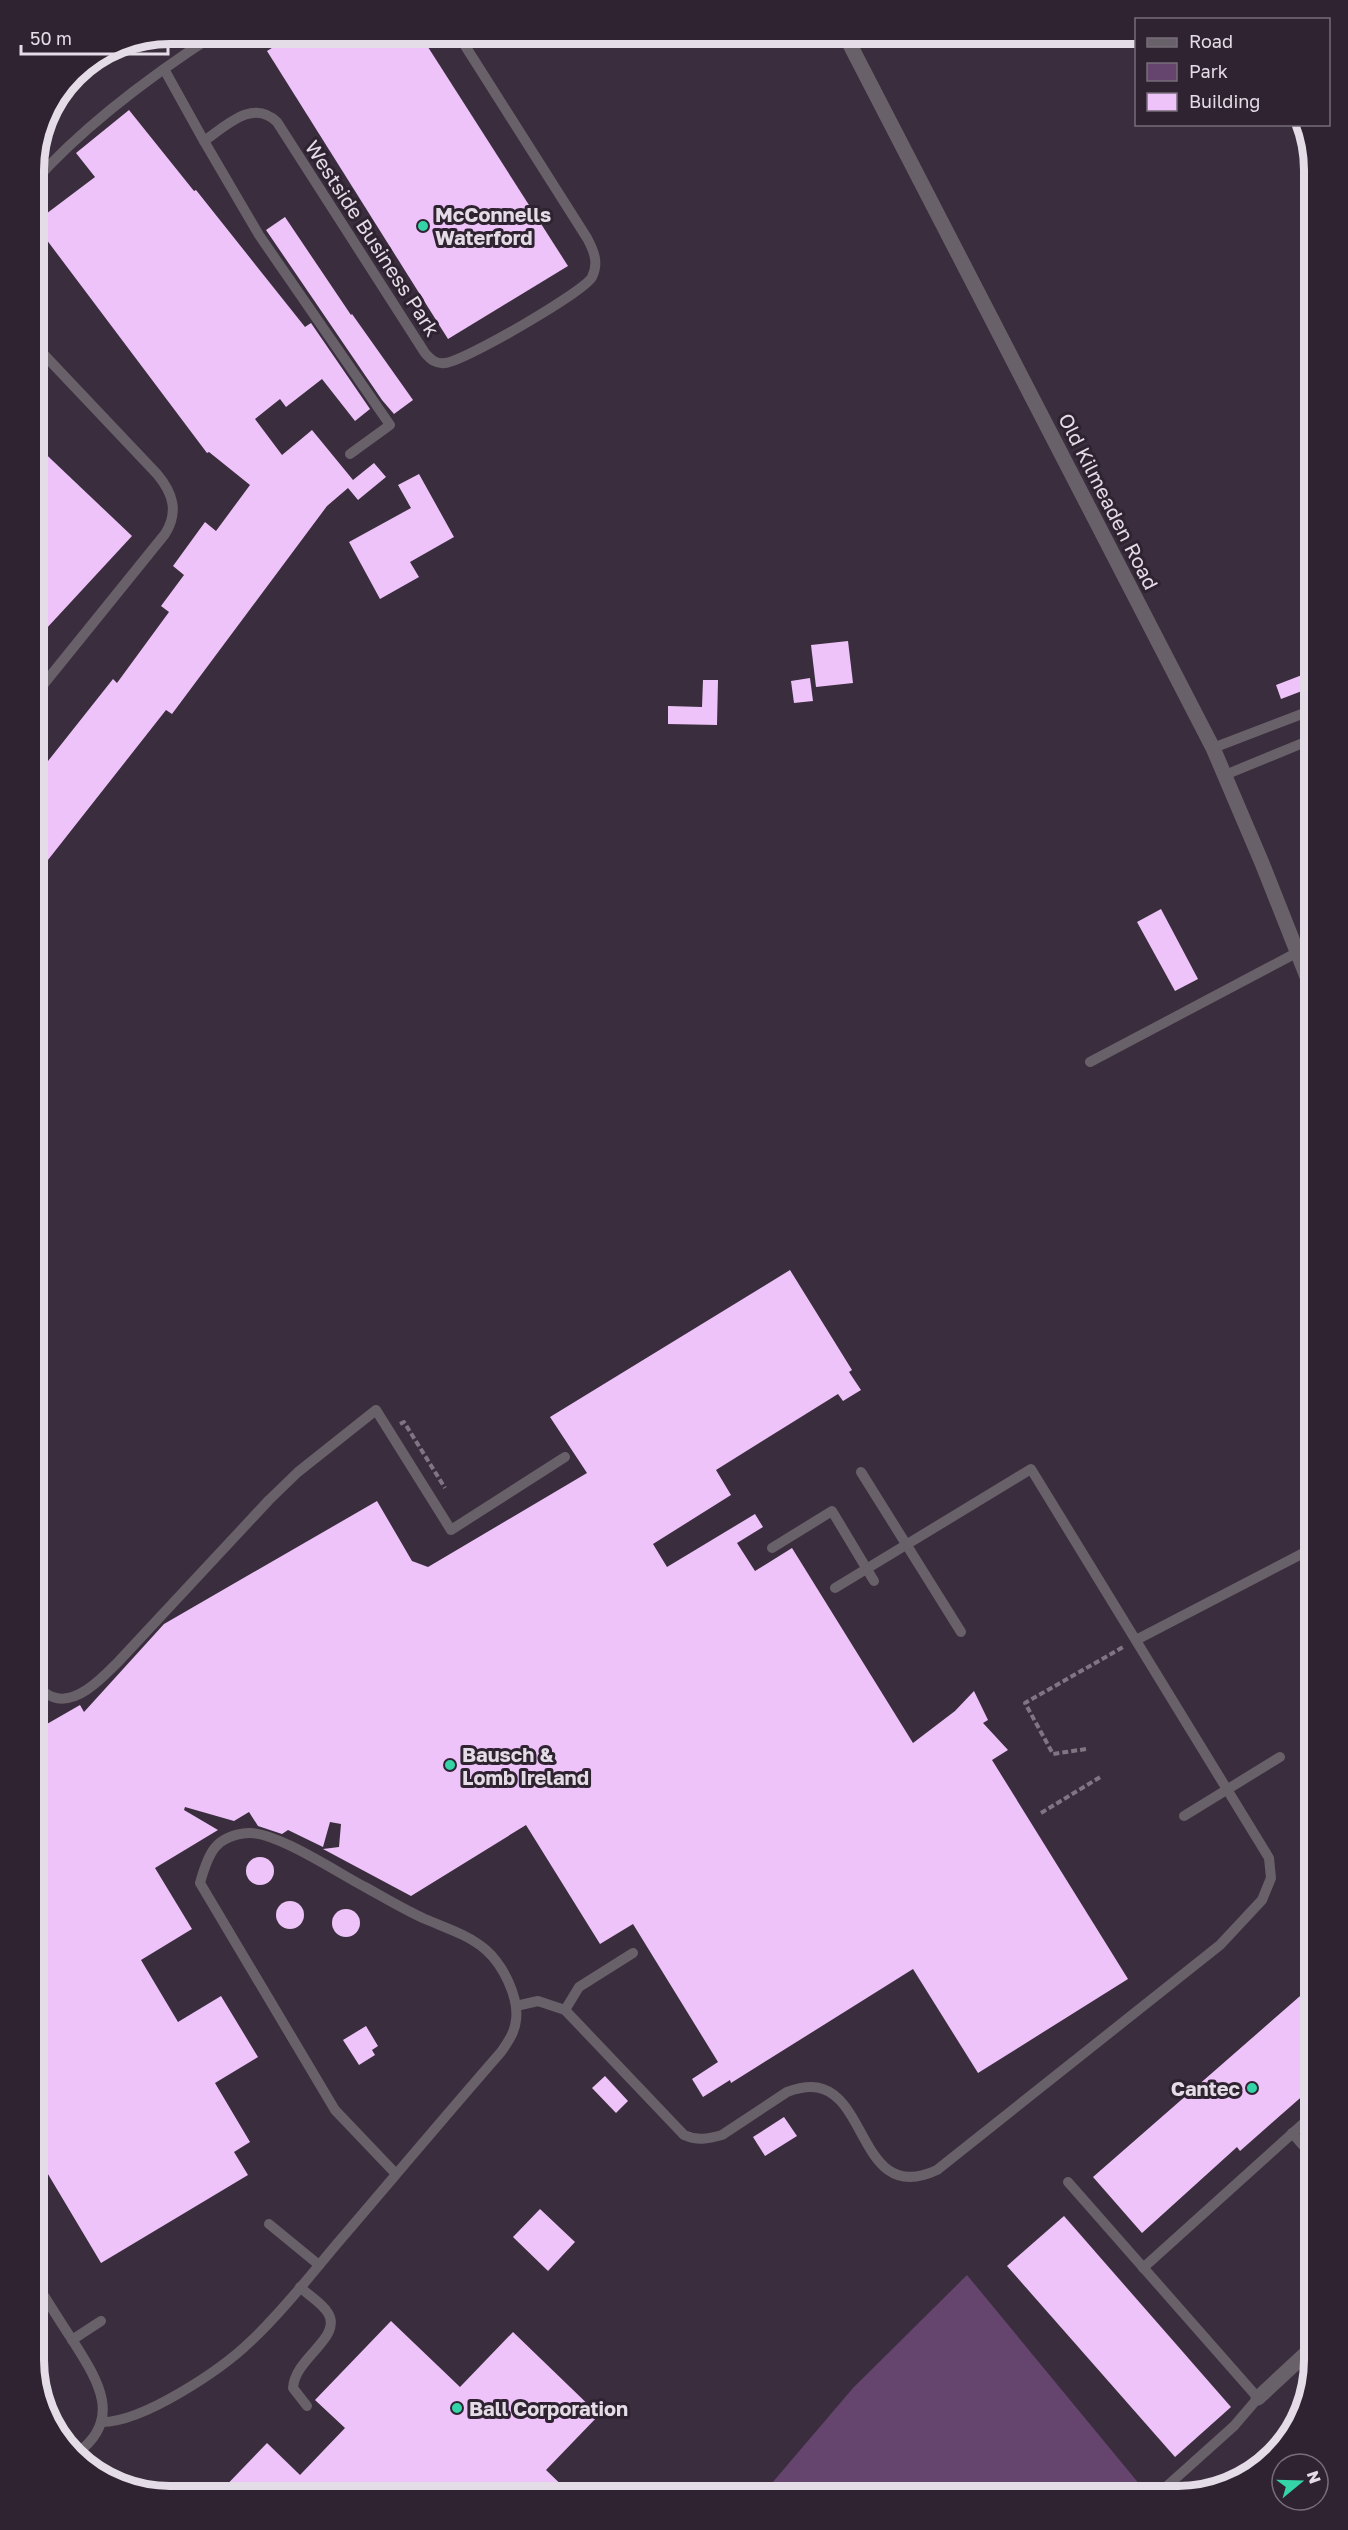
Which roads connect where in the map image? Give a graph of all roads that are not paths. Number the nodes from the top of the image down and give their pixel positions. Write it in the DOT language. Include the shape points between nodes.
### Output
graph roads {
  1 [pos="201,44"];
  2 [pos="464,44"];
  3 [pos="850,44"];
  4 [pos="164,69"];
  5 [pos="204,141"];
  6 [pos="44,172"];
  7 [pos="44,355"];
  8 [pos="350,454"];
  9 [pos="44,685"];
  10 [pos="1304,713"];
  11 [pos="1304,743"];
  12 [pos="1213,748"];
  13 [pos="1225,776"];
  14 [pos="1298,952"];
  15 [pos="1304,968"];
  16 [pos="1090,1062"];
  17 [pos="565,1457"];
  18 [pos="861,1472"];
  19 [pos="906,1545"];
  20 [pos="772,1548"];
  21 [pos="1304,1553"];
  22 [pos="867,1568"];
  23 [pos="874,1581"];
  24 [pos="835,1588"];
  25 [pos="961,1632"];
  26 [pos="1136,1640"];
  27 [pos="44,1692"];
  28 [pos="1280,1757"];
  29 [pos="1226,1790"];
  30 [pos="1184,1816"];
  31 [pos="633,1953"];
  32 [pos="516,2006"];
  33 [pos="566,2010"];
  34 [pos="1304,2123"];
  35 [pos="1292,2133"];
  36 [pos="1304,2147"];
  37 [pos="396,2174"];
  38 [pos="1068,2181"];
  39 [pos="269,2224"];
  40 [pos="319,2265"];
  41 [pos="1143,2268"];
  42 [pos="300,2287"];
  43 [pos="44,2295"];
  44 [pos="101,2321"];
  45 [pos="72,2340"];
  46 [pos="1304,2354"];
  47 [pos="1258,2398"];
  48 [pos="307,2406"];
  49 [pos="101,2422"];
  50 [pos="80,2450"];
  51 [pos="1167,2486"];
  1 -- 4 [label="lane"];
  2 -- 5 [label="lane, Westside Business Park" via="587,238 596,260 593,275 576,292 462,358 444,364 425,353 271,115 253,112"];
  3 -- 12 [label="street, Old Kilmeaden Road"];
  4 -- 5 [label="lane"];
  4 -- 6 [label="lane" via="92,126"];
  5 -- 8 [label="lane" via="259,235 390,425"];
  7 -- 9 [label="lane" via="157,474 174,506 165,534"];
  10 -- 12 [label="lane"];
  11 -- 13 [label="lane"];
  12 -- 13 [label="street, Old Kilmeaden Road"];
  13 -- 14 [label="street, Old Kilmeaden Road"];
  14 -- 15 [label="street, Old Kilmeaden Road"];
  14 -- 16 [label="lane"];
  17 -- 27 [label="lane" via="451,1530 376,1410 277,1492 94,1683 76,1695 60,1699"];
  18 -- 19 [label="lane"];
  19 -- 22 [label="lane"];
  19 -- 25 [label="lane"];
  19 -- 26 [label="lane" via="1030,1469"];
  20 -- 22 [label="lane" via="832,1511"];
  21 -- 26 [label="lane"];
  22 -- 23 [label="lane"];
  22 -- 24 [label="lane"];
  26 -- 29 [label="lane"];
  28 -- 29 [label="lane"];
  29 -- 30 [label="lane"];
  29 -- 33 [label="lane" via="1269,1858 1271,1878 1262,1900 1206,1958 937,2170 925,2175 909,2177 886,2168 840,2100 823,2089 787,2092 722,2134 694,2140 684,2135"];
  31 -- 33 [label="lane" via="579,1987"];
  32 -- 33 [label="lane" via="538,2001"];
  32 -- 37 [label="lane" via="517,2018 508,2042"];
  32 -- 37 [label="lane" via="497,1962 474,1941 412,1913 278,1840 251,1833 235,1836 208,1854 200,1883 212,1904 335,2110"];
  34 -- 35 [label="lane"];
  35 -- 36 [label="lane"];
  35 -- 41 [label="lane"];
  37 -- 40 [label="lane"];
  38 -- 41 [label="lane"];
  39 -- 40 [label="lane"];
  40 -- 42 [label="lane"];
  41 -- 47 [label="lane"];
  42 -- 48 [label="lane" via="328,2312 332,2324 329,2334 293,2376 293,2388"];
  42 -- 49 [label="lane" via="250,2342 210,2373 143,2412"];
  43 -- 45 [label="lane"];
  44 -- 45 [label="lane"];
  45 -- 49 [label="lane" via="99,2385 103,2403"];
  46 -- 47 [label="street"];
  47 -- 51 [label="lane" via="1239,2421"];
  49 -- 50 [label="lane" via="91,2441"];
}
